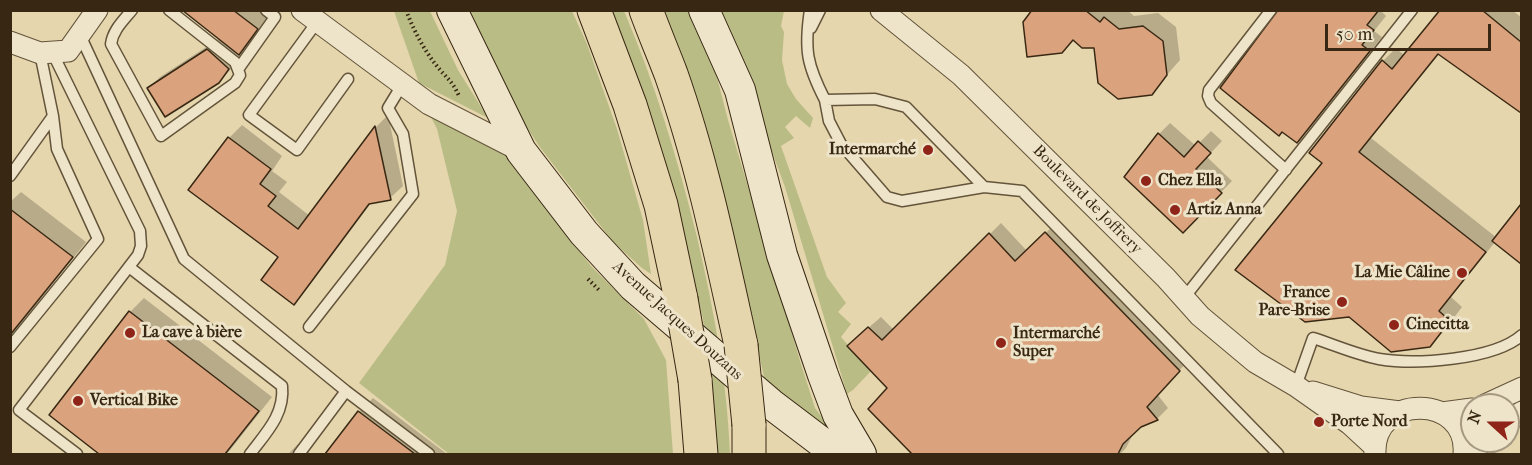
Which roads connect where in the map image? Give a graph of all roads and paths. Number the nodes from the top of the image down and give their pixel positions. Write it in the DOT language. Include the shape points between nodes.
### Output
graph roads {
  1 [pos="97,10"];
  2 [pos="132,10"];
  3 [pos="266,10"];
  4 [pos="452,10"];
  5 [pos="594,10"];
  6 [pos="646,10"];
  7 [pos="704,10"];
  8 [pos="810,10"];
  9 [pos="820,10"];
  10 [pos="881,10"];
  11 [pos="1271,10"];
  12 [pos="1412,10"];
  13 [pos="172,11"];
  14 [pos="310,16"];
  15 [pos="80,35"];
  16 [pos="806,36"];
  17 [pos="10,42"];
  18 [pos="46,53"];
  19 [pos="239,68"];
  20 [pos="348,79"];
  21 [pos="402,85"];
  22 [pos="825,100"];
  23 [pos="53,116"];
  24 [pos="522,151"];
  25 [pos="1286,170"];
  26 [pos="10,176"];
  27 [pos="984,187"];
  28 [pos="129,267"];
  29 [pos="1184,298"];
  30 [pos="309,327"];
  31 [pos="1521,335"];
  32 [pos="10,347"];
  33 [pos="1296,386"];
  34 [pos="346,391"];
  35 [pos="1460,411"];
  36 [pos="1400,412"];
  37 [pos="1442,413"];
  38 [pos="749,440"];
  39 [pos="1375,451"];
  40 [pos="76,454"];
  41 [pos="250,454"];
  42 [pos="299,454"];
  43 [pos="429,454"];
  44 [pos="701,454"];
  45 [pos="837,454"];
  46 [pos="861,454"];
  47 [pos="1278,454"];
  48 [pos="1464,454"];
  1 -- 15 [label="street"];
  2 -- 19 [label="lane" via="116,30 111,44 161,136 235,83"];
  3 -- 19 [label="lane" via="275,17"];
  4 -- 24 [label="main road, Avenue Jacques Douzans"];
  5 -- 44 [label="main road, bridge" via="630,105 661,205 695,380"];
  6 -- 38 [label="main road, bridge" via="693,143 717,236 741,345"];
  7 -- 46 [label="main road" via="741,90 782,255 827,385 838,415"];
  8 -- 16 [label="lane"];
  9 -- 16 [label="lane"];
  10 -- 29 [label="street, Boulevard de Joffrery" via="961,75"];
  11 -- 25 [label="lane" via="1208,96 1211,103"];
  12 -- 25 [label="lane"];
  13 -- 19 [label="lane"];
  14 -- 20 [label="lane" via="249,115 297,150"];
  14 -- 21 [label="street"];
  15 -- 18 [label="street" via="68,51"];
  15 -- 34 [label="lane" via="184,259"];
  16 -- 22 [label="lane" via="811,72"];
  17 -- 18 [label="street"];
  18 -- 23 [label="lane"];
  18 -- 28 [label="lane" via="140,231 141,246"];
  21 -- 24 [label="street" via="429,104"];
  21 -- 30 [label="lane" via="388,108 403,134 413,194"];
  22 -- 27 [label="lane" via="875,99 906,107"];
  22 -- 27 [label="lane" via="829,121 841,144 887,197 902,201"];
  23 -- 26 [label="lane"];
  23 -- 32 [label="lane" via="57,149 98,239"];
  24 -- 45 [label="main road, Avenue Jacques Douzans" via="584,233 633,286 771,404"];
  25 -- 29 [label="lane"];
  27 -- 47 [label="lane" via="1022,192"];
  28 -- 40 [label="lane" via="19,410"];
  28 -- 41 [label="lane" via="282,386 279,414"];
  29 -- 33 [label="street, Boulevard de Joffrery" via="1255,362"];
  31 -- 33 [label="lane" via="1513,342 1476,355 1405,362 1377,358 1313,338"];
  33 -- 36 [label="street, Boulevard de Joffrery" via="1361,407"];
  33 -- 39 [label="street, Boulevard de Joffrery" via="1350,424"];
  34 -- 42 [label="lane"];
  34 -- 43 [label="lane"];
  35 -- 37 [label="street, Boulevard de Joffrery"];
  36 -- 37 [label="street, Boulevard de Joffrery" via="1413,407"];
  36 -- 39 [label="street" via="1379,432"];
  37 -- 48 [label="street" via="1461,434"];
}
